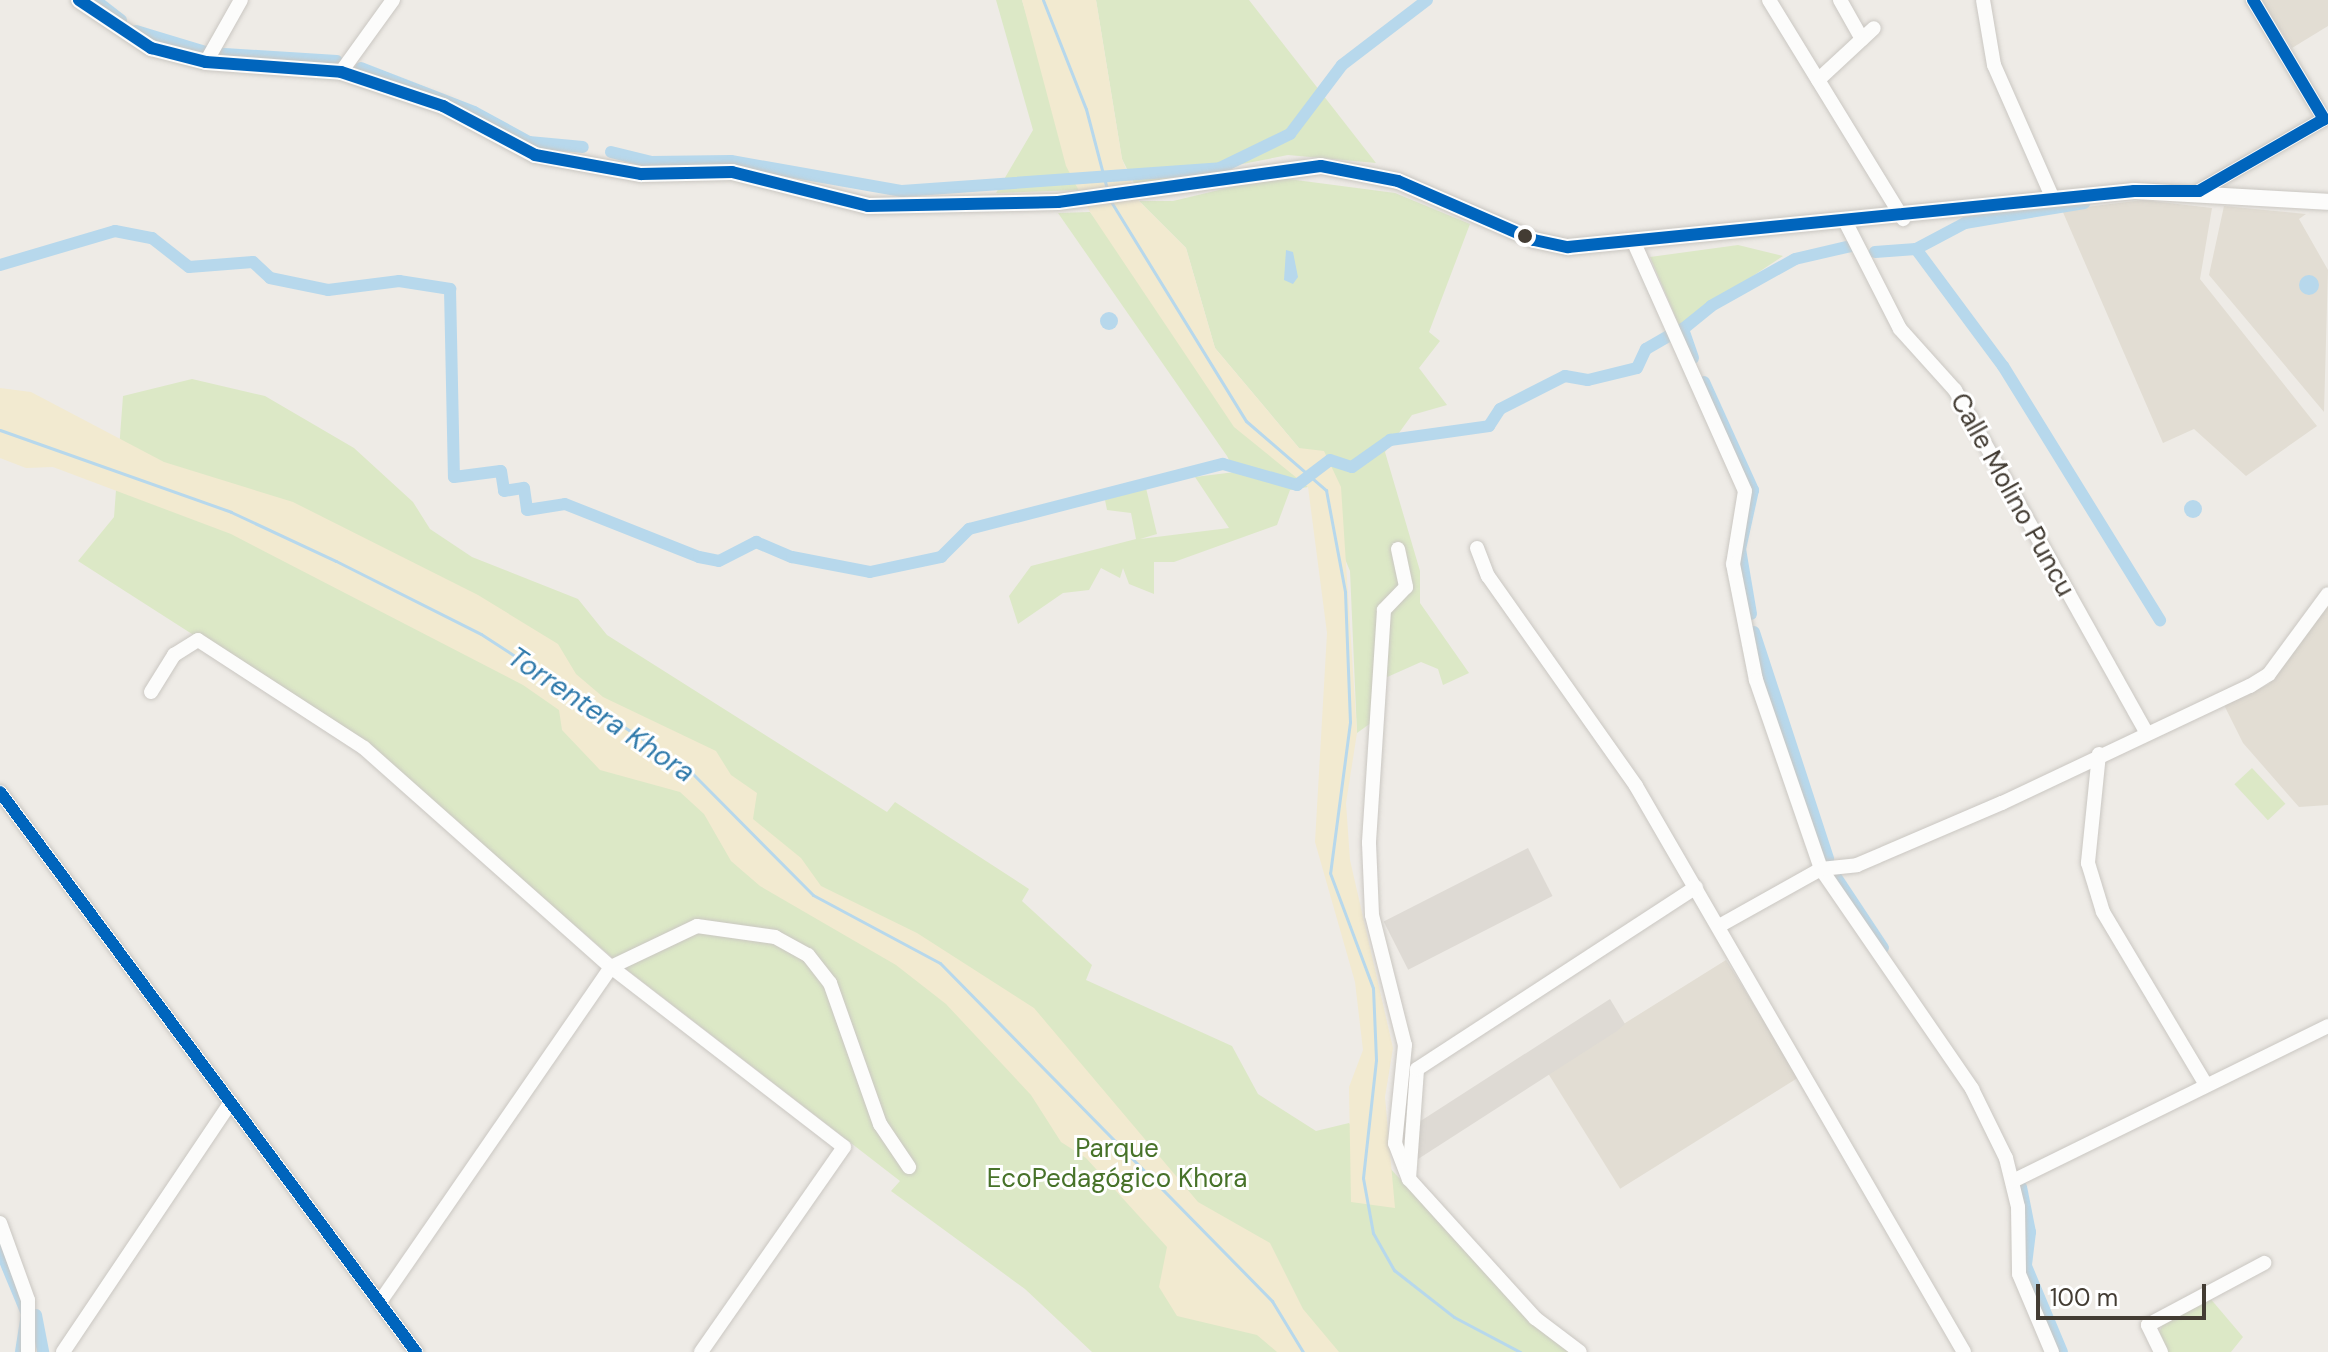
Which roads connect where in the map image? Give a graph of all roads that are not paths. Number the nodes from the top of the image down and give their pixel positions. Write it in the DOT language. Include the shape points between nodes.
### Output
graph roads {
  1 [pos="79,0"];
  2 [pos="241,0"];
  3 [pos="393,0"];
  4 [pos="1769,0"];
  5 [pos="1840,0"];
  6 [pos="1983,0"];
  7 [pos="2253,0"];
  8 [pos="1874,28"];
  9 [pos="1862,39"];
  10 [pos="206,62"];
  11 [pos="341,72"];
  12 [pos="1818,80"];
  13 [pos="2199,191"];
  14 [pos="2053,199"];
  15 [pos="2328,202"];
  16 [pos="1903,219"];
  17 [pos="1846,223"];
  18 [pos="1635,245"];
  19 [pos="1477,548"];
  20 [pos="1398,549"];
  21 [pos="2328,594"];
  22 [pos="151,692"];
  23 [pos="2146,732"];
  24 [pos="2099,754"];
  25 [pos="0,792"];
  26 [pos="1821,869"];
  27 [pos="1696,887"];
  28 [pos="1719,926"];
  29 [pos="611,967"];
  30 [pos="2328,1026"];
  31 [pos="2206,1085"];
  32 [pos="231,1102"];
  33 [pos="909,1167"];
  34 [pos="1409,1179"];
  35 [pos="2013,1181"];
  36 [pos="0,1223"];
  37 [pos="2264,1263"];
  38 [pos="380,1302"];
  39 [pos="28,1352"];
  40 [pos="63,1352"];
  41 [pos="416,1352"];
  42 [pos="701,1352"];
  43 [pos="1580,1352"];
  44 [pos="1964,1352"];
  45 [pos="2052,1352"];
  46 [pos="2161,1352"];
  1 -- 10 [label="street" via="151,48"];
  2 -- 10 [label="street"];
  3 -- 11 [label="street"];
  4 -- 12 [label="street"];
  5 -- 9 [label="street"];
  6 -- 14 [label="street" via="1994,65"];
  7 -- 13 [label="street" via="2324,119"];
  8 -- 9 [label="street"];
  9 -- 12 [label="street"];
  10 -- 11 [label="street"];
  11 -- 18 [label="street" via="443,106 535,155 641,174 732,172 868,206 1097,198 1321,166 1398,181 1534,240"];
  12 -- 16 [label="street"];
  13 -- 14 [label="street"];
  13 -- 15 [label="street"];
  14 -- 16 [label="street"];
  16 -- 17 [label="street"];
  17 -- 18 [label="street"];
  17 -- 23 [label="street, Calle Molino Puncu" via="1900,329 1955,390"];
  18 -- 26 [label="street" via="1745,491 1732,543 1753,667"];
  19 -- 27 [label="street"];
  20 -- 34 [label="street" via="1406,587 1384,610 1369,843 1372,915 1405,1045 1395,1143"];
  21 -- 23 [label="street" via="2269,674"];
  22 -- 29 [label="street" via="174,655 198,640 364,748"];
  23 -- 24 [label="street"];
  24 -- 26 [label="street" via="1857,865"];
  24 -- 31 [label="street" via="2088,863 2103,912"];
  25 -- 32 [label="street"];
  26 -- 28 [label="street"];
  26 -- 35 [label="street" via="1972,1089"];
  27 -- 28 [label="street"];
  27 -- 34 [label="street" via="1417,1069"];
  28 -- 44 [label="street"];
  29 -- 33 [label="street" via="697,926 775,937 808,955 830,983 880,1124"];
  29 -- 38 [label="street"];
  29 -- 42 [label="street" via="844,1147"];
  30 -- 31 [label="street"];
  31 -- 35 [label="street"];
  32 -- 38 [label="street"];
  32 -- 40 [label="street"];
  34 -- 43 [label="street" via="1535,1318"];
  35 -- 45 [label="street" via="2019,1274"];
  36 -- 39 [label="street" via="28,1300"];
  37 -- 46 [label="street" via="2148,1325"];
  38 -- 41 [label="street"];
}
